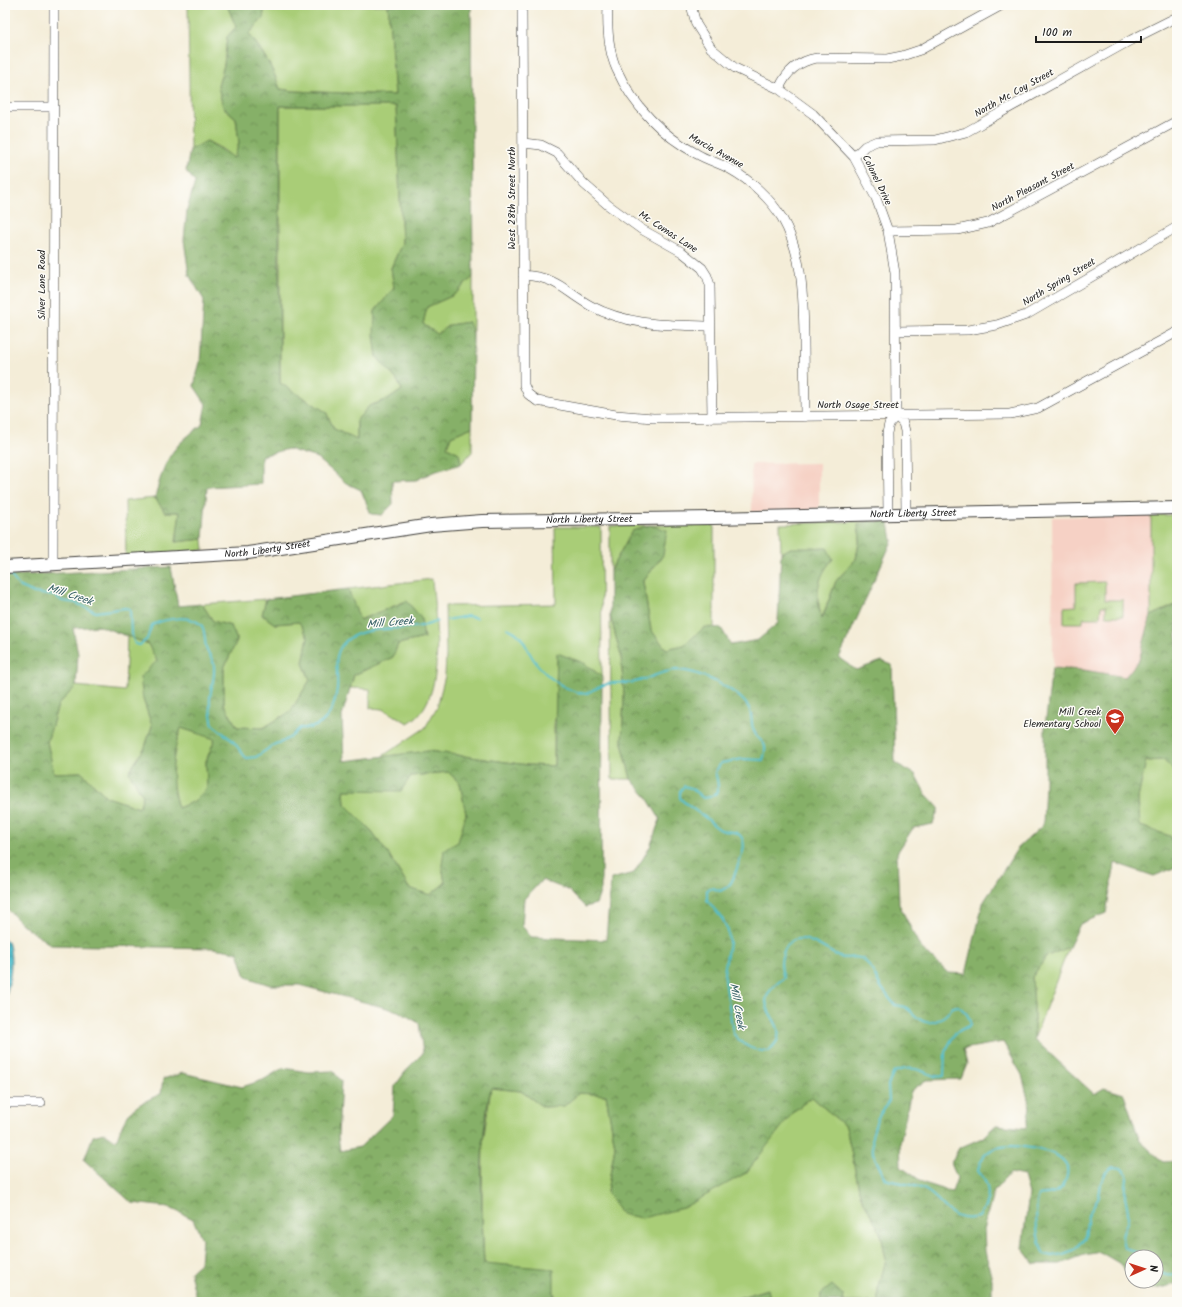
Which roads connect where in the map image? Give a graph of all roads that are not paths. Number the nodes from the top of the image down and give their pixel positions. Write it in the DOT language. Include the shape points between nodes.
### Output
graph roads {
  1 [pos="54,5"];
  2 [pos="522,5"];
  3 [pos="608,5"];
  4 [pos="691,5"];
  5 [pos="1002,5"];
  6 [pos="1177,17"];
  7 [pos="779,89"];
  8 [pos="5,107"];
  9 [pos="54,107"];
  10 [pos="1177,121"];
  11 [pos="522,143"];
  12 [pos="854,157"];
  13 [pos="1177,227"];
  14 [pos="888,231"];
  15 [pos="523,276"];
  16 [pos="710,326"];
  17 [pos="896,331"];
  18 [pos="1177,332"];
  19 [pos="526,390"];
  20 [pos="896,416"];
  21 [pos="805,417"];
  22 [pos="712,418"];
  23 [pos="1177,508"];
  24 [pos="906,513"];
  25 [pos="888,514"];
  26 [pos="53,564"];
  27 [pos="5,567"];
  28 [pos="5,1103"];
  29 [pos="42,1103"];
  1 -- 9 [label="street, Silver Lane Road"];
  2 -- 11 [label="street, West 28th Street North"];
  3 -- 21 [label="street, Marcia Avenue" via="610,45 615,64 632,97 652,121 673,139 697,154 730,169 754,186 774,207 790,235 798,257 802,281"];
  4 -- 7 [label="street, Colonel Drive" via="696,24 703,36 724,60"];
  5 -- 7 [label="street" via="920,50 902,56 887,59 807,60 787,73"];
  6 -- 12 [label="street, North Mc Coy Street" via="966,132 935,140 877,141 865,146"];
  7 -- 12 [label="street, Colonel Drive" via="813,114"];
  8 -- 9 [label="street"];
  9 -- 26 [label="street, Silver Lane Road"];
  10 -- 14 [label="street, North Pleasant Street" via="988,223 957,230"];
  11 -- 15 [label="street, West 28th Street North"];
  11 -- 16 [label="street, Mc Comas Lane" via="541,145 557,153 584,184 608,205 641,229 682,252 702,268 710,285"];
  12 -- 14 [label="street, Colonel Drive" via="876,198"];
  13 -- 17 [label="street, North Spring Street" via="1026,315 998,325 968,330"];
  14 -- 17 [label="street, Colonel Drive" via="895,273"];
  15 -- 16 [label="street" via="554,281 591,306 620,318 664,325"];
  15 -- 19 [label="street, West 28th Street North"];
  16 -- 22 [label="street, Mc Comas Lane"];
  17 -- 20 [label="street, Colonel Drive"];
  18 -- 20 [label="street, North Osage Street" via="1038,408 1010,414"];
  19 -- 22 [label="street, North Osage Street" via="537,401 616,415"];
  20 -- 21 [label="street, North Osage Street"];
  20 -- 24 [label="street" via="906,431"];
  20 -- 25 [label="street, Colonel Drive" via="889,424 887,433"];
  21 -- 22 [label="street, North Osage Street"];
  23 -- 24 [label="main road, North Liberty Street"];
  24 -- 25 [label="main road, North Liberty Street"];
  25 -- 26 [label="main road, North Liberty Street" via="482,521 430,525 248,553"];
  26 -- 27 [label="main road, North Liberty Street"];
  28 -- 29 [label="street"];
}
